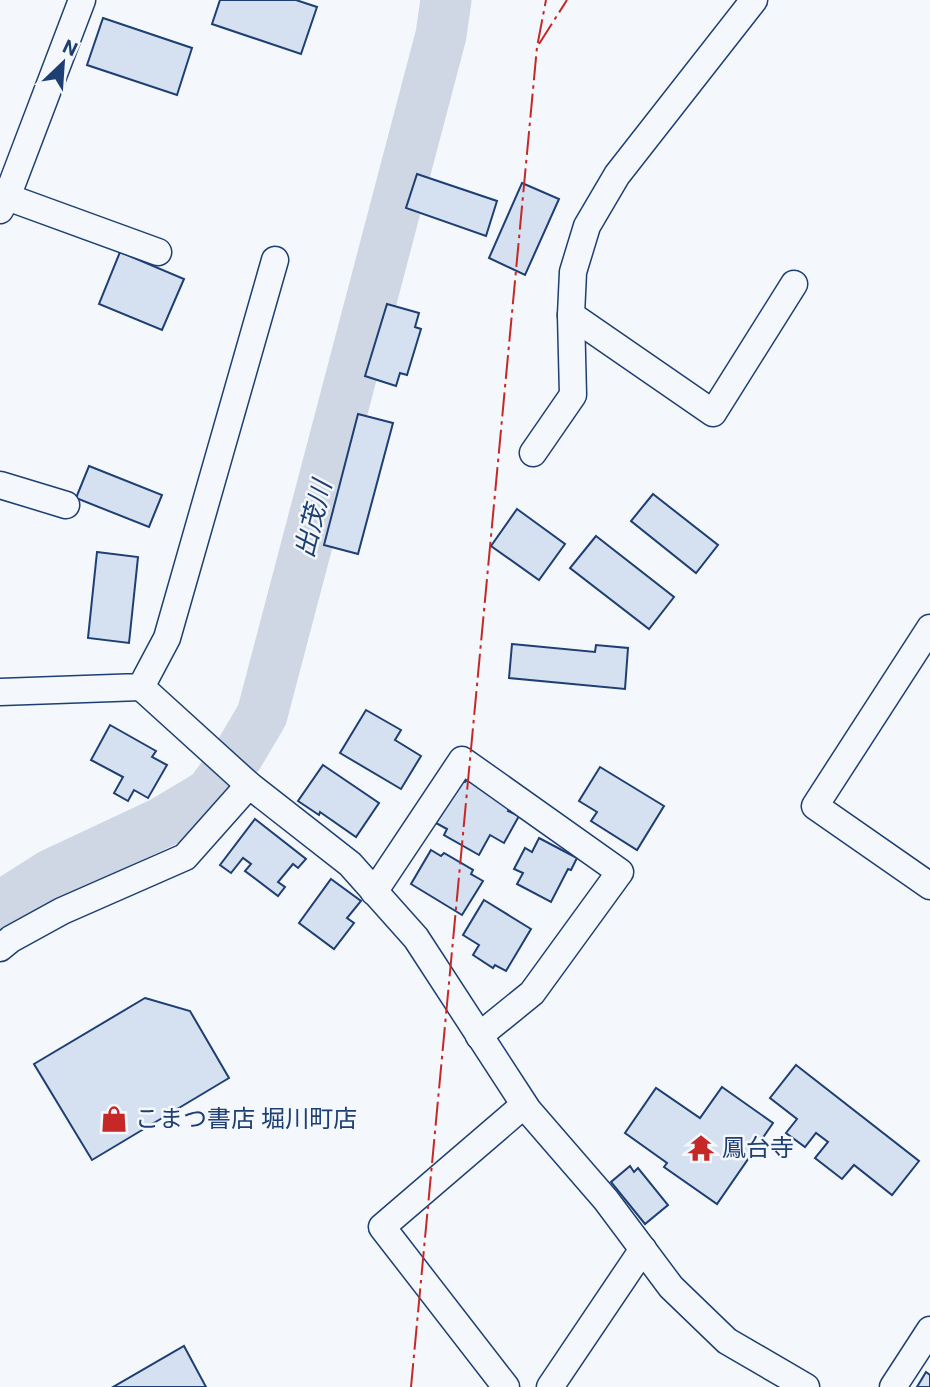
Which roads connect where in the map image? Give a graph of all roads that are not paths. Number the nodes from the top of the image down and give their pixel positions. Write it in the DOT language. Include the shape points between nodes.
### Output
graph roads {
  1 [pos="82,0"];
  2 [pos="754,0"];
  3 [pos="3,203"];
  4 [pos="158,252"];
  5 [pos="275,260"];
  6 [pos="794,284"];
  7 [pos="571,315"];
  8 [pos="533,453"];
  9 [pos="0,485"];
  10 [pos="66,505"];
  11 [pos="930,628"];
  12 [pos="141,687"];
  13 [pos="0,692"];
  14 [pos="249,785"];
  15 [pos="930,886"];
  16 [pos="374,892"];
  17 [pos="0,948"];
  18 [pos="479,1035"];
  19 [pos="524,1105"];
  20 [pos="643,1249"];
  21 [pos="930,1330"];
  22 [pos="506,1387"];
  23 [pos="550,1387"];
  24 [pos="806,1387"];
  25 [pos="893,1387"];
  1 -- 3 [label="street"];
  2 -- 7 [label="street" via="617,175 587,226 573,272"];
  3 -- 4 [label="street"];
  5 -- 12 [label="street" via="167,638"];
  6 -- 7 [label="street" via="713,414"];
  7 -- 8 [label="street" via="573,395"];
  9 -- 10 [label="street"];
  11 -- 15 [label="street" via="815,806"];
  12 -- 13 [label="street"];
  12 -- 14 [label="street"];
  14 -- 16 [label="street" via="350,864"];
  14 -- 17 [label="street" via="185,857 62,911"];
  16 -- 18 [label="street" via="416,938"];
  16 -- 18 [label="street" via="462,760 620,872 532,993"];
  18 -- 19 [label="street"];
  19 -- 20 [label="street"];
  19 -- 22 [label="street" via="382,1227"];
  20 -- 23 [label="street"];
  20 -- 24 [label="street" via="671,1287 727,1341"];
  21 -- 25 [label="street"];
}
